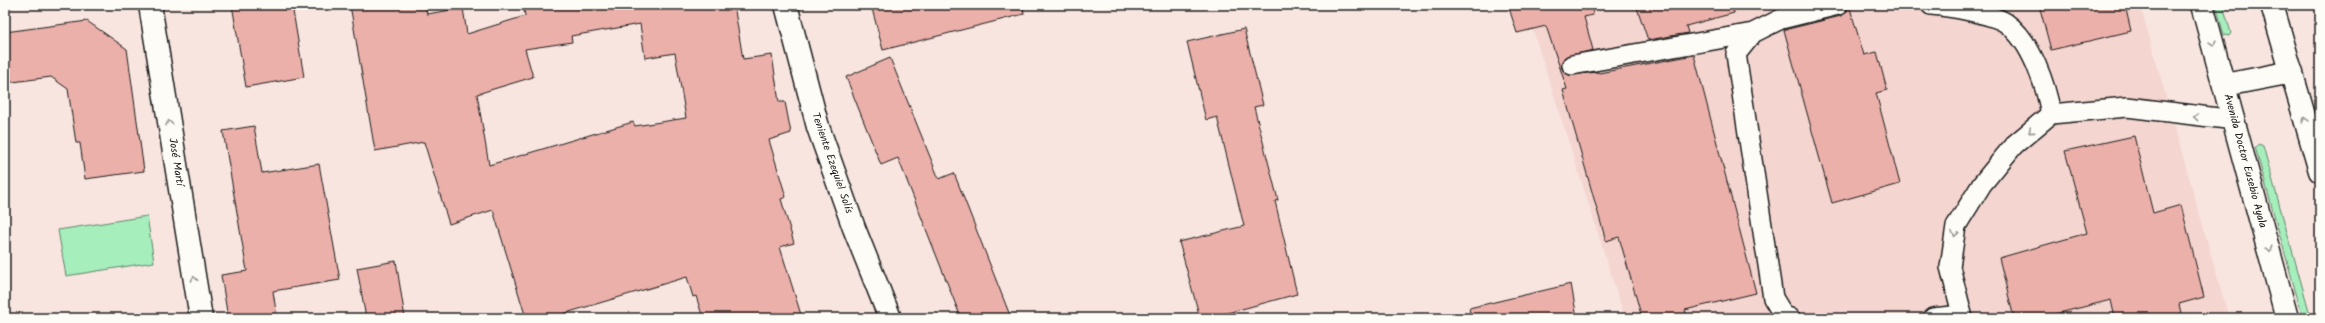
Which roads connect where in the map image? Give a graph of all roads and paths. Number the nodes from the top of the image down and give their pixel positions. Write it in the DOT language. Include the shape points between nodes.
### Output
graph roads {
  1 [pos="150,5"];
  2 [pos="786,5"];
  3 [pos="1838,5"];
  4 [pos="1931,5"];
  5 [pos="2202,5"];
  6 [pos="2272,5"];
  7 [pos="1753,33"];
  8 [pos="1572,65"];
  9 [pos="2292,72"];
  10 [pos="2225,85"];
  11 [pos="2051,114"];
  12 [pos="2235,120"];
  13 [pos="2320,171"];
  14 [pos="1962,317"];
  15 [pos="201,318"];
  16 [pos="890,318"];
  17 [pos="1790,318"];
  18 [pos="1933,318"];
  19 [pos="2288,318"];
  15 -- 1 [label="main road, José Martí, one-way"];
  2 -- 16 [label="main road, Teniente Ezequiel Solís" via="818,127"];
  3 -- 7 [label="lane" via="1781,19"];
  4 -- 11 [label="lane" via="1954,7 2005,23 2023,41 2046,90"];
  5 -- 10 [label="main road, Avenida Doctor Eusebio Ayala, one-way"];
  6 -- 9 [label="main road"];
  7 -- 8 [label="lane"];
  7 -- 17 [label="lane" via="1736,54 1773,298 1784,316"];
  9 -- 10 [label="main road"];
  13 -- 9 [label="main road, one-way"];
  10 -- 12 [label="main road, Avenida Doctor Eusebio Ayala"];
  12 -- 11 [label="lane, one-way" via="2127,107"];
  11 -- 14 [label="lane, one-way" via="2014,145 1982,184 1956,226 1950,267"];
  12 -- 19 [label="main road, Avenida Doctor Eusebio Ayala, one-way"];
  14 -- 18 [label="lane"];
}
